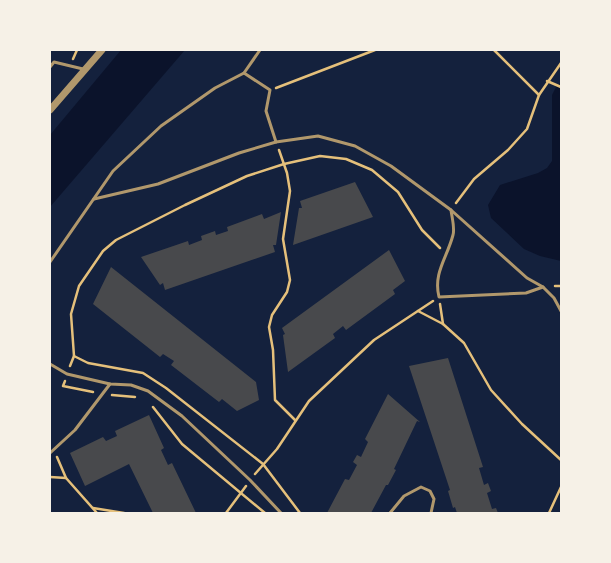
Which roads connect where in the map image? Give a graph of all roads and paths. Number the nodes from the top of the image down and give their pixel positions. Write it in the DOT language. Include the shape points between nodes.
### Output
graph roads {
  1 [pos="102,50"];
  2 [pos="260,50"];
  3 [pos="375,50"];
  4 [pos="494,50"];
  5 [pos="561,62"];
  6 [pos="50,67"];
  7 [pos="85,70"];
  8 [pos="244,72"];
  9 [pos="547,81"];
  10 [pos="561,87"];
  11 [pos="270,90"];
  12 [pos="539,95"];
  13 [pos="50,110"];
  14 [pos="276,142"];
  15 [pos="284,164"];
  16 [pos="94,199"];
  17 [pos="452,210"];
  18 [pos="446,254"];
  19 [pos="50,262"];
  20 [pos="543,287"];
  21 [pos="439,298"];
  22 [pos="418,311"];
  23 [pos="561,312"];
  24 [pos="443,324"];
  25 [pos="50,364"];
  26 [pos="67,374"];
  27 [pos="110,384"];
  28 [pos="101,394"];
  29 [pos="137,398"];
  30 [pos="148,403"];
  31 [pos="296,420"];
  32 [pos="53,449"];
  33 [pos="50,453"];
  34 [pos="561,460"];
  35 [pos="50,477"];
  36 [pos="66,478"];
  37 [pos="250,480"];
  38 [pos="561,487"];
  39 [pos="241,492"];
  40 [pos="92,508"];
  41 [pos="96,513"];
  42 [pos="124,513"];
  43 [pos="226,513"];
  44 [pos="265,513"];
  45 [pos="281,513"];
  46 [pos="390,513"];
  47 [pos="431,513"];
  48 [pos="548,513"];
  1 -- 7 [label="street"];
  2 -- 8 [label="lane"];
  3 -- 11 [label="path"];
  4 -- 12 [label="path"];
  5 -- 9 [label="path"];
  6 -- 7 [label="lane" via="54,62"];
  7 -- 13 [label="street"];
  8 -- 11 [label="lane"];
  8 -- 16 [label="lane" via="215,88 161,126 113,171"];
  9 -- 10 [label="path"];
  9 -- 12 [label="path"];
  11 -- 14 [label="lane" via="266,110"];
  12 -- 17 [label="path" via="527,129 508,150 474,179"];
  14 -- 15 [label="path"];
  14 -- 16 [label="lane" via="239,153 158,184"];
  14 -- 17 [label="lane" via="318,136 355,146 391,166"];
  15 -- 18 [label="path" via="320,156 346,159 372,170 398,192 422,230"];
  15 -- 26 [label="path" via="247,176 185,205 116,240 103,251 79,286 70,314 74,356"];
  15 -- 31 [label="path" via="290,191 283,239 290,280 287,292 272,315 269,327 273,350 275,400"];
  16 -- 19 [label="lane"];
  17 -- 18 [label="lane" via="454,234"];
  17 -- 20 [label="lane" via="527,278"];
  18 -- 21 [label="lane" via="436,286"];
  20 -- 21 [label="lane" via="526,293"];
  20 -- 23 [label="lane" via="554,298"];
  21 -- 22 [label="path"];
  21 -- 24 [label="path"];
  22 -- 24 [label="path"];
  22 -- 31 [label="path" via="374,340 309,401"];
  24 -- 34 [label="path" via="464,343 491,390 522,424"];
  25 -- 26 [label="lane"];
  26 -- 27 [label="lane"];
  26 -- 28 [label="path" via="63,386"];
  27 -- 28 [label="lane"];
  27 -- 37 [label="lane" via="131,385 148,390 182,416"];
  28 -- 29 [label="path"];
  28 -- 32 [label="lane" via="75,430"];
  30 -- 39 [label="path" via="182,444"];
  31 -- 37 [label="path"];
  32 -- 33 [label="lane"];
  32 -- 36 [label="path"];
  35 -- 36 [label="path"];
  36 -- 40 [label="path"];
  37 -- 39 [label="path"];
  37 -- 45 [label="lane"];
  38 -- 48 [label="path"];
  39 -- 43 [label="path"];
  39 -- 44 [label="path"];
  40 -- 41 [label="path"];
  40 -- 42 [label="path"];
  46 -- 47 [label="lane" via="404,496 421,487 430,490 434,499"];
}
